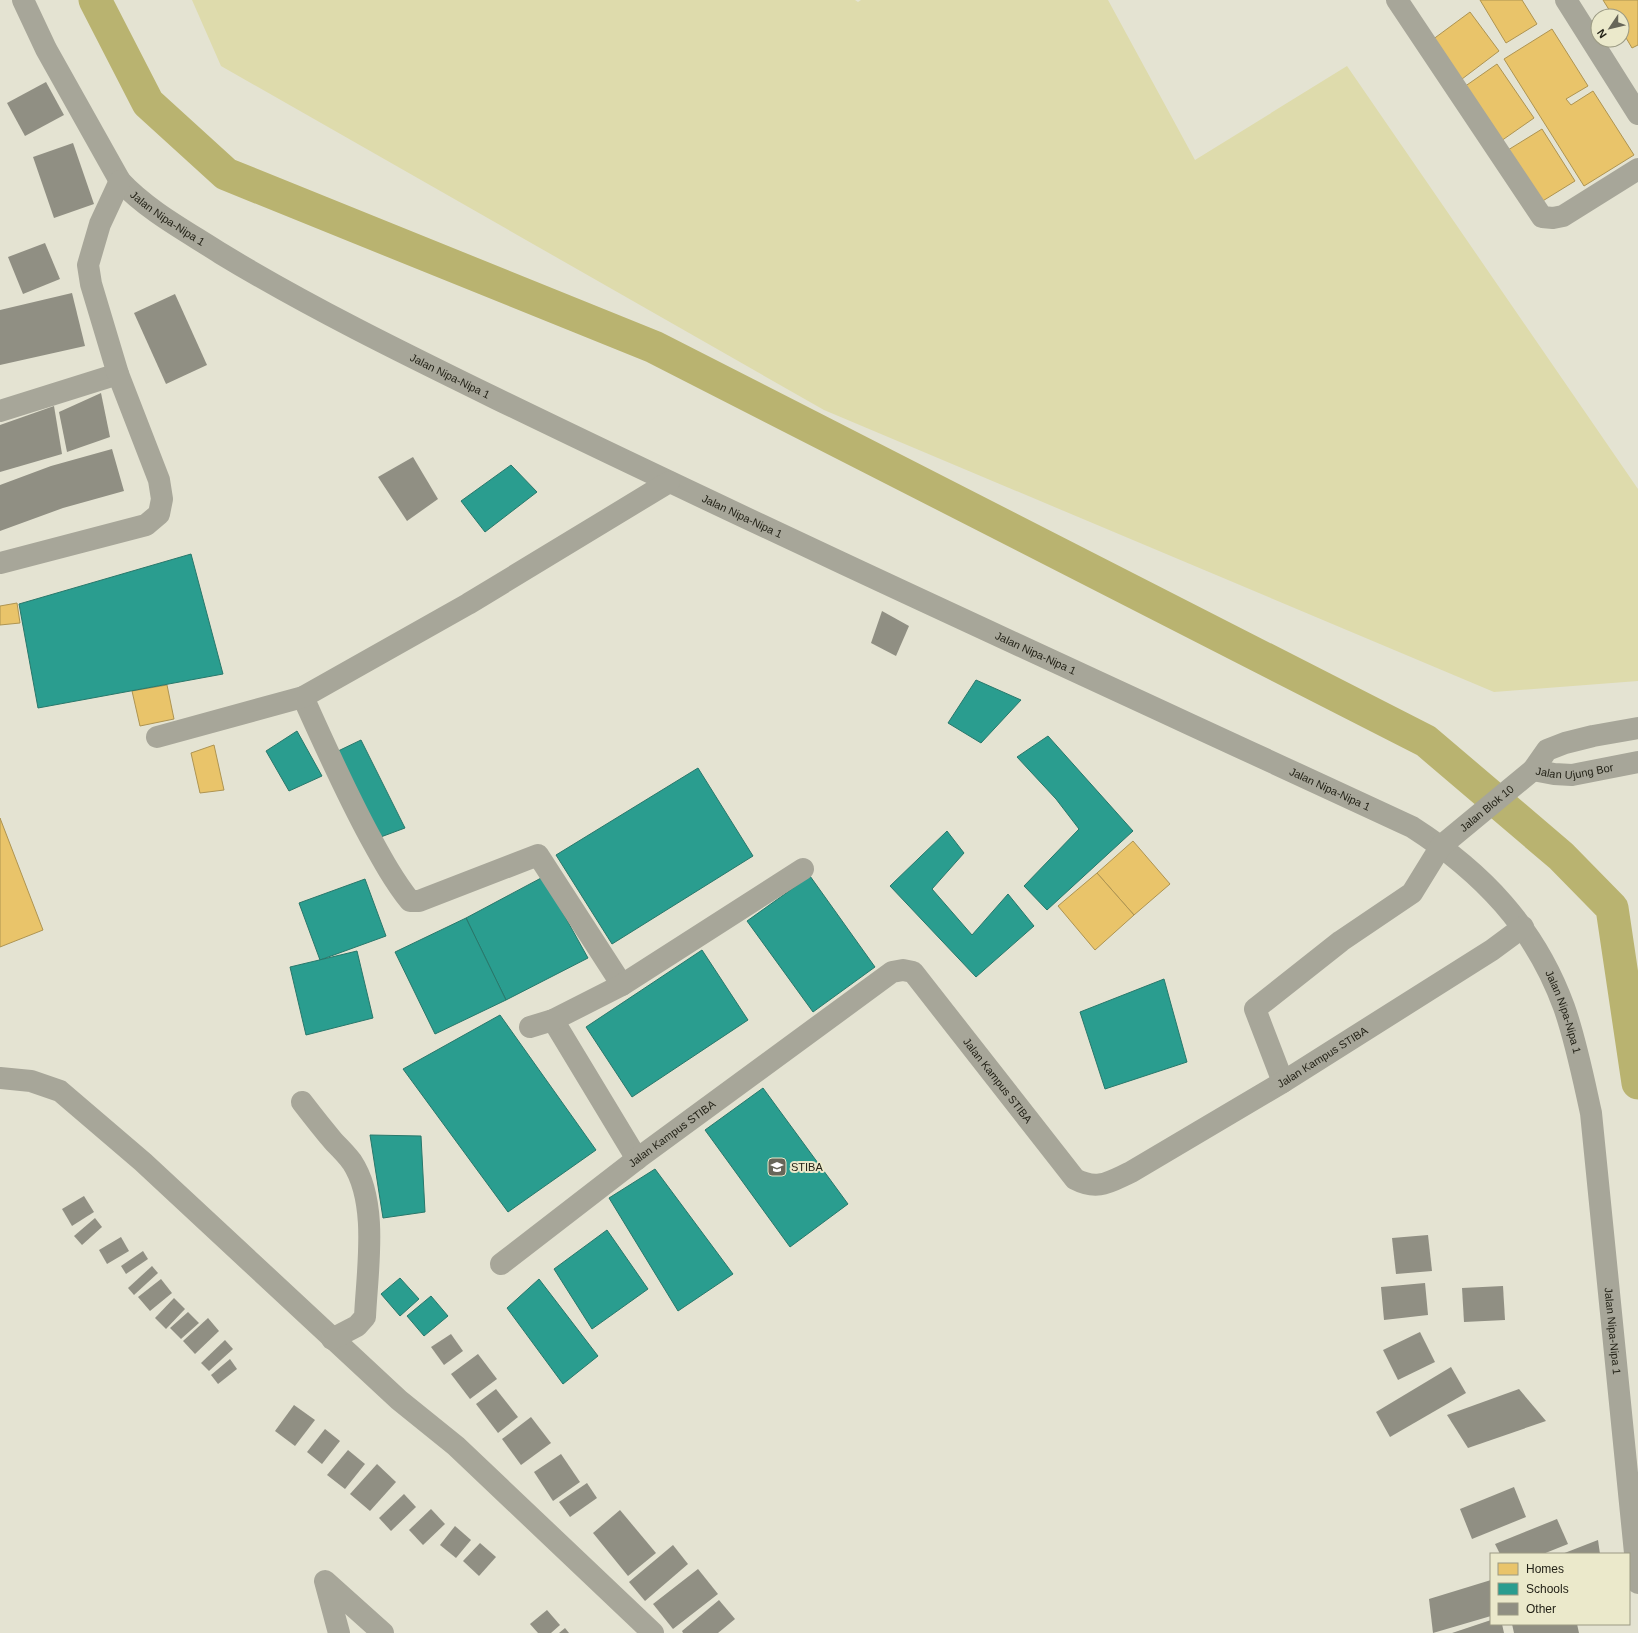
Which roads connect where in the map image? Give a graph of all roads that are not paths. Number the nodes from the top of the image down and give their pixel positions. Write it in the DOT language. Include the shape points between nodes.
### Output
graph roads {
  1 [pos="23,0"];
  2 [pos="1397,0"];
  3 [pos="1566,0"];
  4 [pos="1638,114"];
  5 [pos="1638,169"];
  6 [pos="120,181"];
  7 [pos="118,374"];
  8 [pos="0,411"];
  9 [pos="669,482"];
  10 [pos="0,563"];
  11 [pos="302,697"];
  12 [pos="1638,728"];
  13 [pos="157,737"];
  14 [pos="1638,762"];
  15 [pos="1525,776"];
  16 [pos="1441,846"];
  17 [pos="803,869"];
  18 [pos="1523,928"];
  19 [pos="622,985"];
  20 [pos="554,1020"];
  21 [pos="530,1027"];
  22 [pos="0,1078"];
  23 [pos="1283,1082"];
  24 [pos="302,1102"];
  25 [pos="637,1159"];
  26 [pos="501,1264"];
  27 [pos="332,1339"];
  28 [pos="1638,1584"];
  29 [pos="339,1633"];
  30 [pos="383,1633"];
  31 [pos="653,1633"];
  1 -- 6 [label="street, Jalan Nipa-Nipa 1" via="46,49"];
  2 -- 5 [label="street" via="1542,217 1563,216"];
  3 -- 4 [label="street"];
  6 -- 7 [label="street" via="100,224 88,265 91,284"];
  6 -- 9 [label="street, Jalan Nipa-Nipa 1" via="133,195 170,222 271,284 400,352"];
  7 -- 8 [label="street"];
  7 -- 10 [label="street" via="159,480 162,499 159,514 146,525"];
  9 -- 11 [label="street" via="468,604"];
  9 -- 16 [label="street, Jalan Nipa-Nipa 1" via="1412,827"];
  11 -- 13 [label="street"];
  11 -- 19 [label="street" via="350,801 386,866 410,901 419,901 538,855"];
  12 -- 15 [label="street, Jalan Ujung Bor" via="1593,736 1547,750"];
  14 -- 15 [label="street, Jalan Ujung Bor" via="1572,775"];
  15 -- 16 [label="street, Jalan Blok 10"];
  16 -- 18 [label="street, Jalan Nipa-Nipa 1" via="1462,862 1498,897"];
  16 -- 23 [label="street, Jalan Blok 10" via="1412,893 1341,941 1254,1009"];
  17 -- 19 [label="street"];
  18 -- 23 [label="street, Jalan Kampus STIBA"];
  18 -- 28 [label="street, Jalan Nipa-Nipa 1" via="1549,970 1564,1007 1591,1113"];
  19 -- 20 [label="street"];
  20 -- 21 [label="street"];
  20 -- 25 [label="street"];
  22 -- 27 [label="street" via="31,1081 60,1091 142,1162"];
  23 -- 25 [label="street, Jalan Kampus STIBA" via="1131,1172 1107,1184 1086,1184 1075,1178 913,972 903,970 892,972"];
  24 -- 27 [label="street" via="352,1162 365,1193 368,1216 369,1271 365,1317 356,1326"];
  25 -- 26 [label="street, Jalan Kampus STIBA"];
  27 -- 31 [label="street" via="399,1400 456,1446"];
  29 -- 30 [label="street" via="325,1582"];
}
